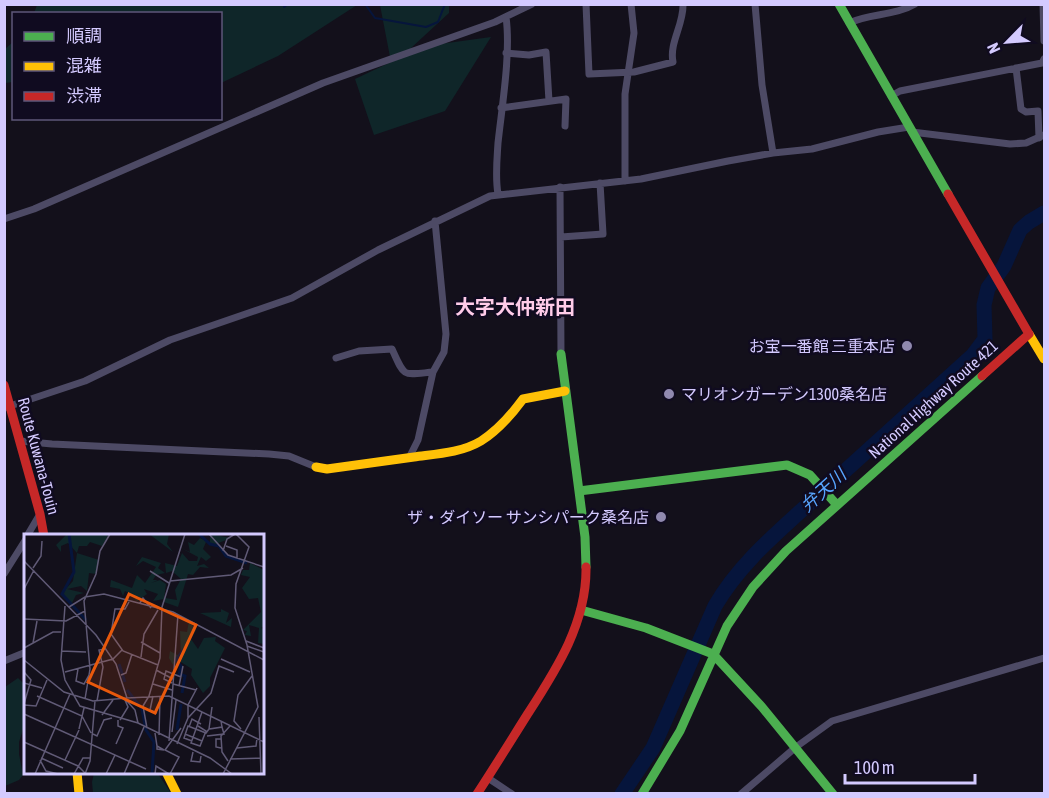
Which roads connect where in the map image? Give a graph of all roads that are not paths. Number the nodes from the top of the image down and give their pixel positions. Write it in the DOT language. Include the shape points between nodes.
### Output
graph roads {
  1 [pos="532,4"];
  2 [pos="586,4"];
  3 [pos="631,4"];
  4 [pos="683,4"];
  5 [pos="755,4"];
  6 [pos="840,4"];
  7 [pos="915,4"];
  8 [pos="1044,8"];
  9 [pos="506,17"];
  10 [pos="849,23"];
  11 [pos="1044,41"];
  12 [pos="506,53"];
  13 [pos="1044,59"];
  14 [pos="1016,68"];
  15 [pos="628,72"];
  16 [pos="891,96"];
  17 [pos="549,101"];
  18 [pos="501,108"];
  19 [pos="565,126"];
  20 [pos="911,130"];
  21 [pos="1042,137"];
  22 [pos="773,153"];
  23 [pos="625,181"];
  24 [pos="600,183"];
  25 [pos="560,187"];
  26 [pos="498,194"];
  27 [pos="4,219"];
  28 [pos="435,221"];
  29 [pos="561,237"];
  30 [pos="1029,334"];
  31 [pos="561,354"];
  32 [pos="1044,357"];
  33 [pos="336,358"];
  34 [pos="433,372"];
  35 [pos="4,385"];
  36 [pos="565,391"];
  37 [pos="8,407"];
  38 [pos="20,441"];
  39 [pos="409,458"];
  40 [pos="316,467"];
  41 [pos="579,491"];
  42 [pos="837,505"];
  43 [pos="40,514"];
  44 [pos="28,534"];
  45 [pos="44,534"];
  46 [pos="24,540"];
  47 [pos="4,574"];
  48 [pos="581,610"];
  49 [pos="24,653"];
  50 [pos="709,653"];
  51 [pos="1044,658"];
  52 [pos="4,661"];
  53 [pos="795,747"];
  54 [pos="77,774"];
  55 [pos="167,774"];
  56 [pos="488,778"];
  57 [pos="648,791"];
  58 [pos="79,794"];
  59 [pos="177,794"];
  60 [pos="477,794"];
  61 [pos="512,794"];
  62 [pos="741,794"];
  63 [pos="833,794"];
  1 -- 9 [label="street"];
  2 -- 15 [label="street" via="589,74"];
  3 -- 15 [label="street" via="634,33"];
  4 -- 15 [label="street" via="673,62"];
  5 -- 22 [label="street"];
  6 -- 10 [label="main road"];
  7 -- 10 [label="street"];
  8 -- 11 [label="street"];
  9 -- 12 [label="street"];
  9 -- 27 [label="street" via="324,83"];
  10 -- 16 [label="main road"];
  12 -- 17 [label="street" via="546,52"];
  12 -- 18 [label="street"];
  13 -- 14 [label="street" via="1042,63"];
  14 -- 16 [label="street"];
  14 -- 21 [label="street" via="1021,109 1038,111"];
  15 -- 23 [label="street"];
  16 -- 20 [label="main road"];
  17 -- 18 [label="street"];
  17 -- 19 [label="street" via="566,99"];
  18 -- 26 [label="street"];
  20 -- 21 [label="street" via="1010,144"];
  20 -- 22 [label="street" via="878,132 812,149"];
  20 -- 30 [label="main road"];
  22 -- 23 [label="street"];
  23 -- 24 [label="street"];
  24 -- 25 [label="street"];
  24 -- 29 [label="street" via="603,234"];
  25 -- 26 [label="street"];
  25 -- 29 [label="street"];
  26 -- 28 [label="street"];
  28 -- 34 [label="street" via="446,334 444,351"];
  28 -- 37 [label="street" via="292,298 170,340 85,381"];
  29 -- 31 [label="street"];
  30 -- 32 [label="main road"];
  30 -- 42 [label="main road, National Highway Route 421"];
  31 -- 36 [label="main road"];
  33 -- 34 [label="street" via="359,351 392,349 402,372"];
  34 -- 39 [label="street" via="418,440"];
  35 -- 37 [label="main road, Route Kuwana-Touin"];
  36 -- 39 [label="main road" via="523,399 481,441 449,452"];
  36 -- 41 [label="main road"];
  37 -- 38 [label="main road, Route Kuwana-Touin"];
  38 -- 40 [label="street" via="269,454 289,456"];
  38 -- 43 [label="main road, Route Kuwana-Touin"];
  39 -- 40 [label="main road" via="327,469"];
  41 -- 42 [label="main road" via="781,465 803,470"];
  41 -- 48 [label="main road" via="587,556"];
  42 -- 50 [label="main road, National Highway Route 421" via="756,583"];
  43 -- 44 [label="street"];
  43 -- 45 [label="main road, Route Kuwana-Touin"];
  46 -- 47 [label="street"];
  48 -- 50 [label="main road" via="646,628"];
  48 -- 56 [label="main road" via="567,650"];
  49 -- 52 [label="street"];
  50 -- 53 [label="main road"];
  50 -- 57 [label="main road, National Highway Route 421" via="690,708"];
  51 -- 53 [label="street" via="832,721"];
  53 -- 62 [label="street"];
  53 -- 63 [label="main road"];
  54 -- 58 [label="main road"];
  55 -- 59 [label="main road"];
  56 -- 60 [label="main road"];
  56 -- 61 [label="street"];
}
